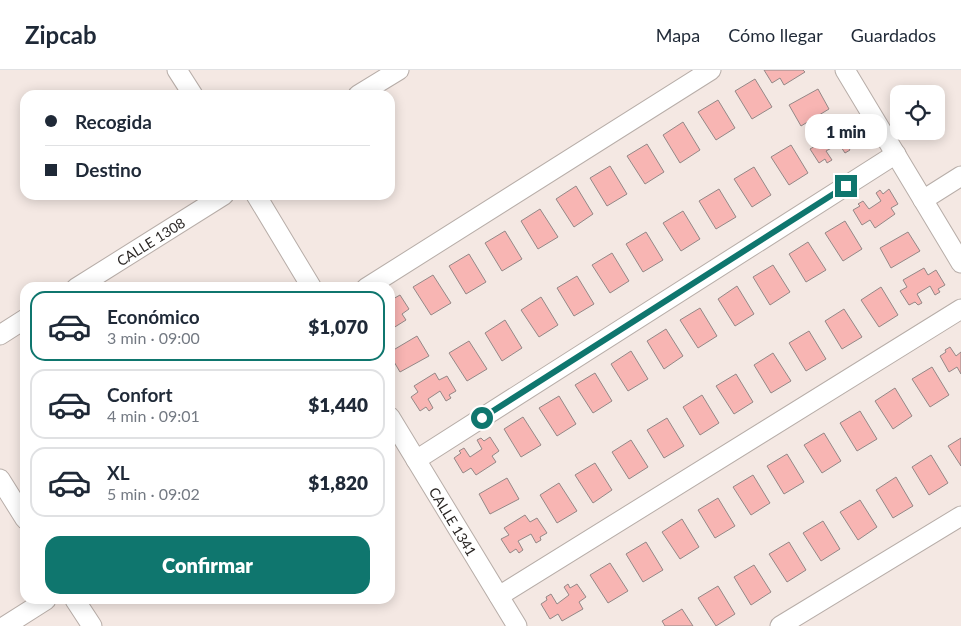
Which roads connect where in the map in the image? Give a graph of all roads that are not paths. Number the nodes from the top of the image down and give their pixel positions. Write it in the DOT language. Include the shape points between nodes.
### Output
graph roads {
  1 [pos="177,70"];
  2 [pos="399,70"];
  3 [pos="711,70"];
  4 [pos="845,70"];
  5 [pos="190,90"];
  6 [pos="366,90"];
  7 [pos="896,154"];
  8 [pos="961,176"];
  9 [pos="216,200"];
  10 [pos="259,200"];
  11 [pos="923,200"];
  12 [pos="961,263"];
  13 [pos="86,282"];
  14 [pos="308,282"];
  15 [pos="375,282"];
  16 [pos="961,309"];
  17 [pos="20,322"];
  18 [pos="0,335"];
  19 [pos="395,425"];
  20 [pos="416,460"];
  21 [pos="0,479"];
  22 [pos="20,511"];
  23 [pos="961,516"];
  24 [pos="499,596"];
  25 [pos="40,604"];
  26 [pos="78,604"];
  27 [pos="5,626"];
  28 [pos="92,626"];
  29 [pos="517,626"];
  30 [pos="780,626"];
  1 -- 5 [label="street"];
  2 -- 6 [label="street"];
  3 -- 15 [label="street"];
  4 -- 7 [label="street"];
  7 -- 11 [label="street"];
  7 -- 20 [label="street"];
  8 -- 11 [label="street"];
  9 -- 13 [label="street, CALLE 1308"];
  10 -- 14 [label="street"];
  11 -- 12 [label="street"];
  16 -- 24 [label="street"];
  17 -- 18 [label="street"];
  19 -- 20 [label="street, CALLE 1341"];
  20 -- 24 [label="street, CALLE 1341"];
  21 -- 22 [label="street"];
  23 -- 30 [label="street"];
  24 -- 29 [label="street, CALLE 1341"];
  25 -- 27 [label="street"];
  26 -- 28 [label="street"];
}
